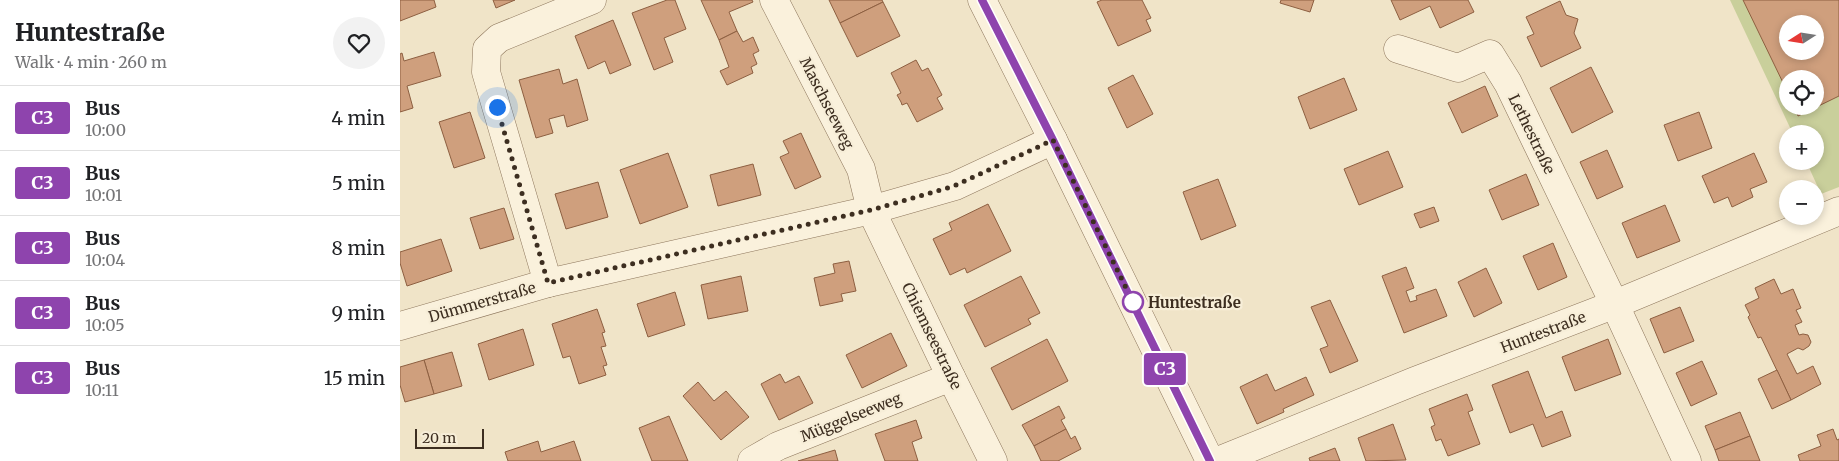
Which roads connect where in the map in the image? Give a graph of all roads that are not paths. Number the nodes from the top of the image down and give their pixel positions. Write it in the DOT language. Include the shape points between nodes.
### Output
graph roads {
  1 [pos="592,0"];
  2 [pos="774,0"];
  3 [pos="982,0"];
  4 [pos="1398,49"];
  5 [pos="1053,140"];
  6 [pos="871,210"];
  7 [pos="1839,211"];
  8 [pos="548,283"];
  9 [pos="1614,305"];
  10 [pos="400,326"];
  11 [pos="951,377"];
  12 [pos="752,461"];
  13 [pos="993,461"];
  14 [pos="1210,461"];
  15 [pos="1218,461"];
  16 [pos="1687,461"];
  1 -- 8 [label="street" via="499,38 487,49 486,72"];
  2 -- 6 [label="street, Maschseeweg" via="861,169"];
  3 -- 5 [label="street"];
  4 -- 9 [label="street, Lethestraße" via="1458,68 1490,54 1508,83"];
  5 -- 6 [label="street, Dümmerstraße" via="954,186"];
  5 -- 14 [label="street"];
  6 -- 8 [label="street, Dümmerstraße"];
  6 -- 11 [label="street, Chiemseestraße"];
  7 -- 9 [label="street, Huntestraße"];
  8 -- 10 [label="street, Dümmerstraße"];
  9 -- 15 [label="street, Huntestraße"];
  9 -- 16 [label="street"];
  11 -- 12 [label="street, Müggelseeweg" via="778,446"];
  11 -- 13 [label="street, Chiemseestraße"];
}
